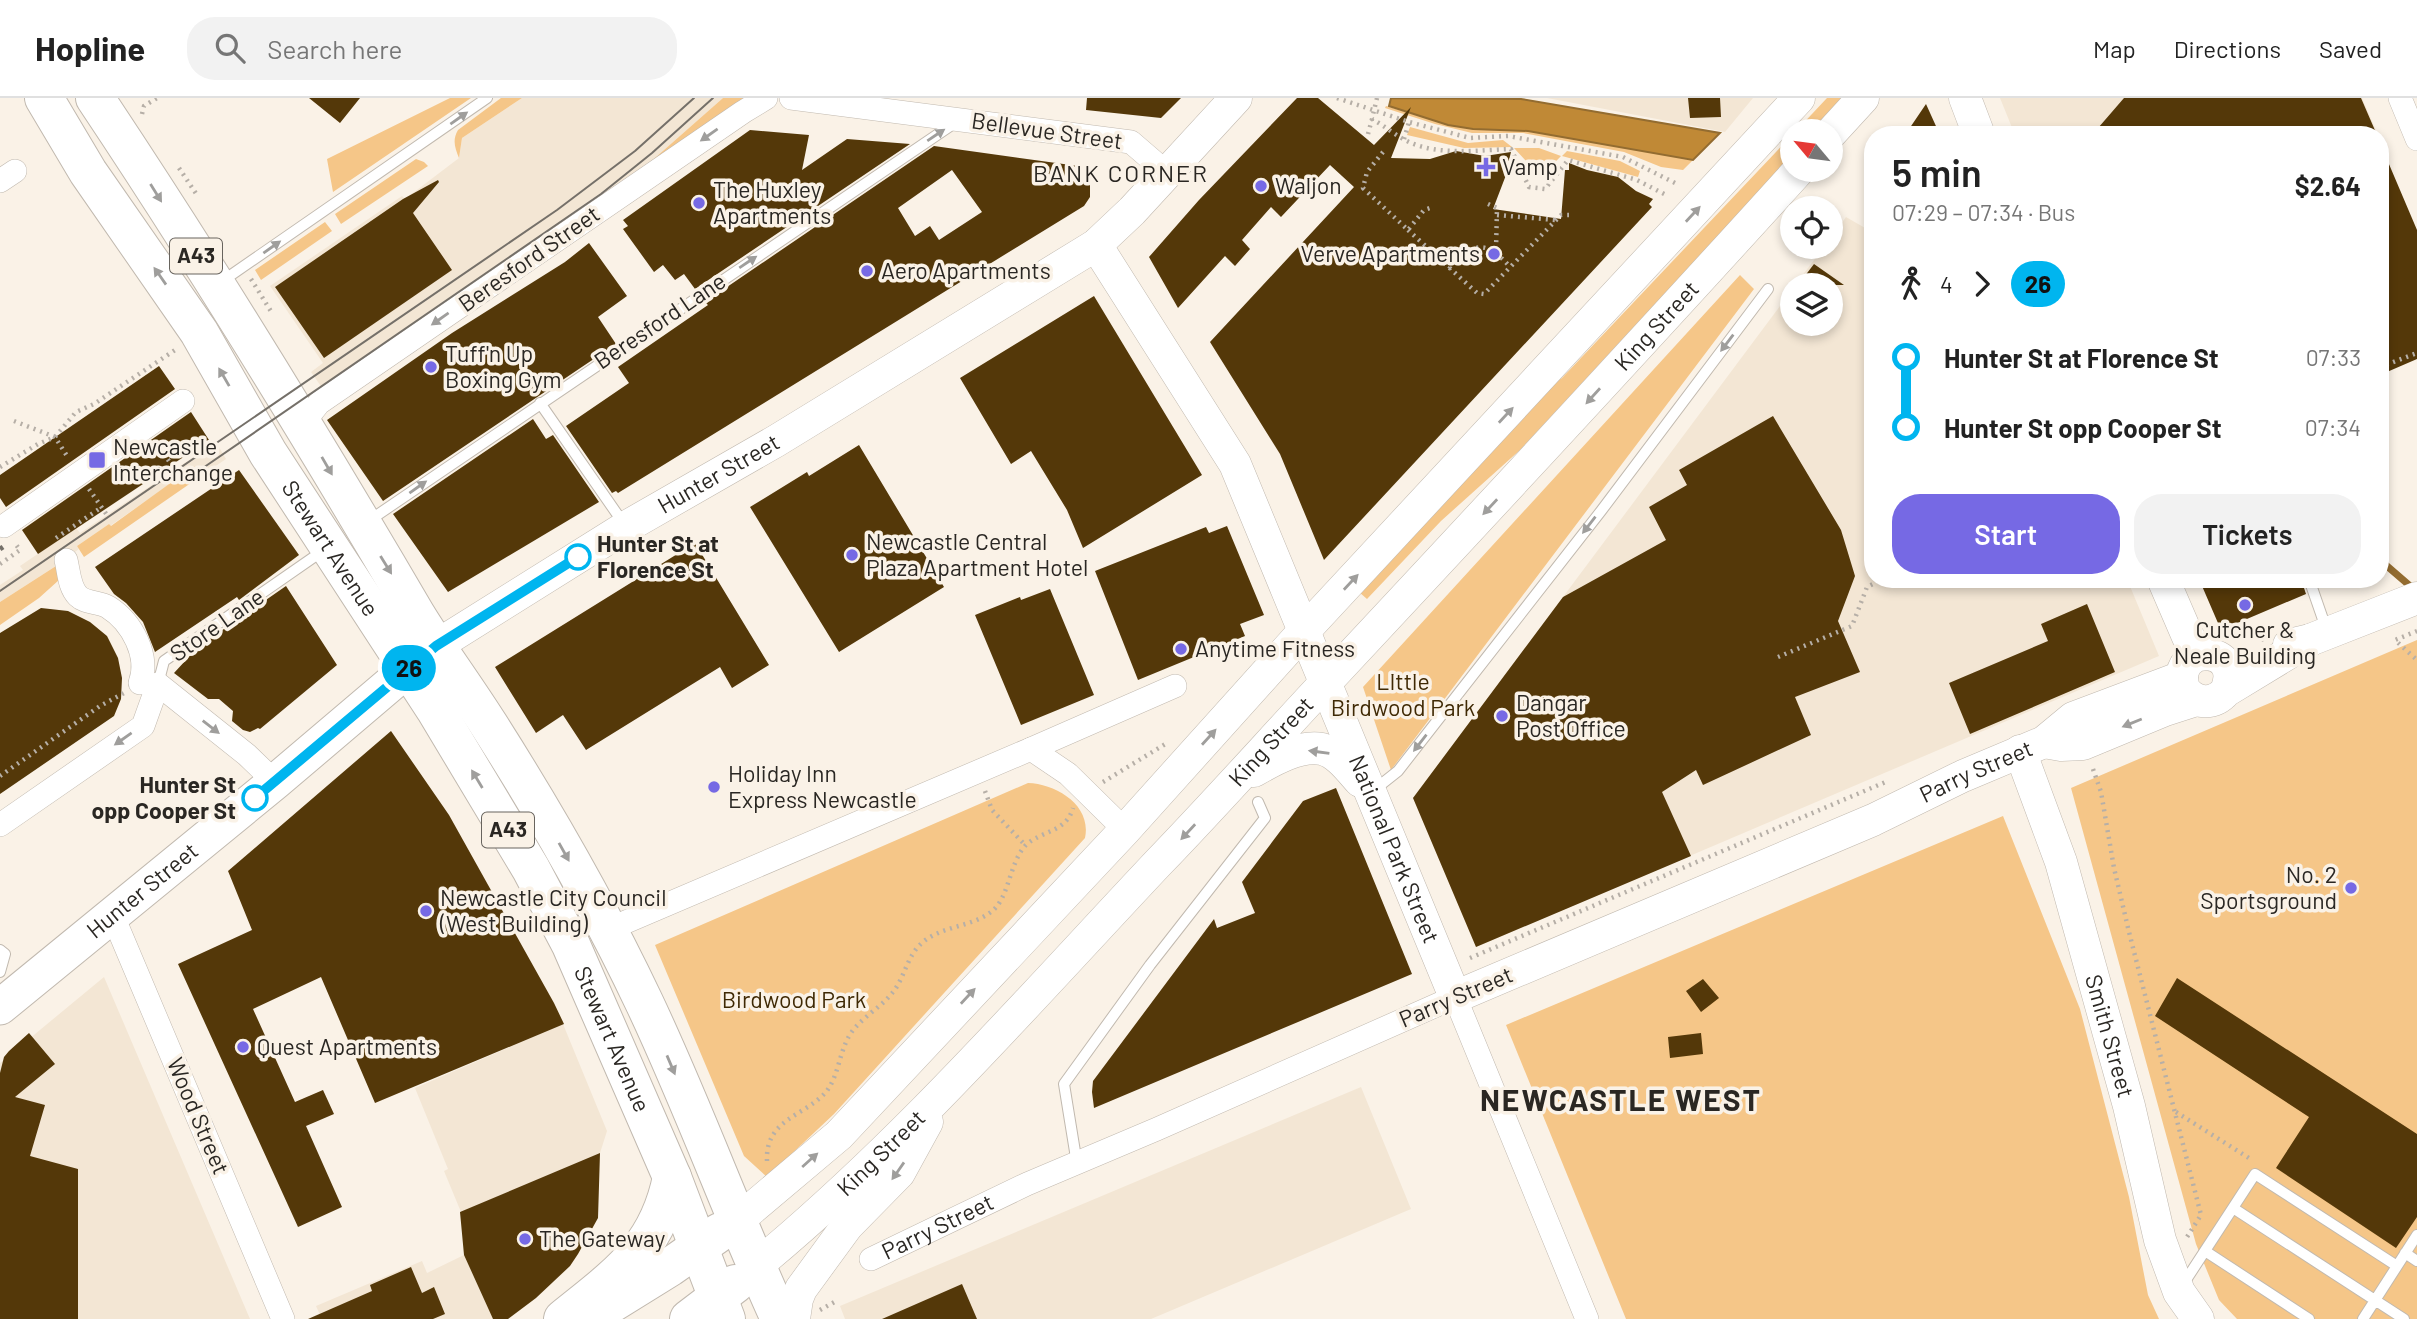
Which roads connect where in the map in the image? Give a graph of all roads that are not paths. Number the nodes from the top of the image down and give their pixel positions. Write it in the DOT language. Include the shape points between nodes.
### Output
graph roads {
  1 [pos="94,98"];
  2 [pos="487,98"];
  3 [pos="766,98"];
  4 [pos="791,98"];
  5 [pos="1236,98"];
  6 [pos="1799,98"];
  7 [pos="1863,98"];
  8 [pos="1965,98"];
  9 [pos="2400,98"];
  10 [pos="832,100"];
  11 [pos="51,109"];
  12 [pos="960,118"];
  13 [pos="1843,120"];
  14 [pos="1976,126"];
  15 [pos="2417,139"];
  16 [pos="1167,173"];
  17 [pos="1788,182"];
  18 [pos="1096,245"];
  19 [pos="215,286"];
  20 [pos="1768,289"];
  21 [pos="183,401"];
  22 [pos="540,403"];
  23 [pos="306,431"];
  24 [pos="4,526"];
  25 [pos="362,526"];
  26 [pos="626,527"];
  27 [pos="329,546"];
  28 [pos="66,560"];
  29 [pos="2167,588"];
  30 [pos="2311,588"];
  31 [pos="2417,598"];
  32 [pos="1304,631"];
  33 [pos="2319,637"];
  34 [pos="422,657"];
  35 [pos="2207,668"];
  36 [pos="149,683"];
  37 [pos="1325,683"];
  38 [pos="1175,686"];
  39 [pos="2032,746"];
  40 [pos="1031,749"];
  41 [pos="275,782"];
  42 [pos="1247,792"];
  43 [pos="1371,792"];
  44 [pos="0,825"];
  45 [pos="1125,830"];
  46 [pos="112,914"];
  47 [pos="607,930"];
  48 [pos="0,950"];
  49 [pos="2,991"];
  50 [pos="1455,997"];
  51 [pos="944,1090"];
  52 [pos="1077,1164"];
  53 [pos="672,1177"];
  54 [pos="2233,1208"];
  55 [pos="737,1221"];
  56 [pos="2417,1235"];
  57 [pos="699,1246"];
  58 [pos="2205,1251"];
  59 [pos="2405,1254"];
  60 [pos="871,1259"];
  61 [pos="2417,1261"];
  62 [pos="2396,1266"];
  63 [pos="755,1267"];
  64 [pos="2179,1292"];
  65 [pos="2375,1300"];
  66 [pos="711,1312"];
  67 [pos="283,1319"];
  68 [pos="563,1319"];
  69 [pos="583,1319"];
  70 [pos="780,1319"];
  71 [pos="794,1319"];
  72 [pos="1587,1319"];
  73 [pos="2198,1319"];
  74 [pos="2309,1319"];
  75 [pos="2363,1319"];
  76 [pos="2404,1319"];
  1 -- 11 [label="highway"];
  1 -- 19 [label="highway, Stewart Avenue / A43, one-way"];
  19 -- 2 [label="lane, one-way"];
  3 -- 23 [label="street, Beresford Street, one-way" via="319,403"];
  4 -- 10 [label="street, Bellevue Street"];
  5 -- 16 [label="main road, Hunter Street"];
  32 -- 6 [label="main road, King Street, one-way"];
  7 -- 13 [label="main road"];
  8 -- 14 [label="main road"];
  9 -- 15 [label="street"];
  10 -- 12 [label="street, Bellevue Street"];
  27 -- 11 [label="highway, Stewart Avenue / A43, one-way" via="268,453 199,332 88,172"];
  12 -- 16 [label="street, Bellevue Street" via="1131,142"];
  22 -- 12 [label="lane, Beresford Lane, one-way"];
  16 -- 18 [label="main road, Hunter Street"];
  17 -- 37 [label="main road, King Street, one-way"];
  18 -- 26 [label="main road, Hunter Street"];
  18 -- 32 [label="main road, National Park Street" via="1235,464"];
  19 -- 23 [label="highway, Stewart Avenue / A43"];
  20 -- 43 [label="lane, one-way" via="1405,762"];
  21 -- 24 [label="street"];
  25 -- 22 [label="lane, Beresford Lane, one-way"];
  22 -- 26 [label="lane"];
  23 -- 25 [label="highway, Stewart Avenue / A43, one-way"];
  25 -- 34 [label="highway, Stewart Avenue / A43, one-way"];
  26 -- 34 [label="main road, Hunter Street"];
  27 -- 34 [label="highway, Stewart Avenue / A43"];
  27 -- 36 [label="lane, Store Lane" via="164,661"];
  28 -- 36 [label="street" via="76,593 108,607 134,636"];
  29 -- 35 [label="main road"];
  30 -- 33 [label="lane"];
  31 -- 33 [label="main road, Parry Street"];
  32 -- 37 [label="main road, National Park Street"];
  45 -- 32 [label="main road, King Street, one-way"];
  33 -- 35 [label="main road, Parry Street"];
  34 -- 41 [label="main road, Hunter Street"];
  34 -- 47 [label="highway, Stewart Avenue / A43, one-way" via="489,725"];
  53 -- 34 [label="highway, Stewart Avenue / A43, one-way" via="571,945 435,709"];
  35 -- 39 [label="main road, Parry Street" via="2165,710 2083,744"];
  36 -- 41 [label="street, one-way" via="247,755"];
  36 -- 44 [label="street, Store Lane, one-way" via="143,726"];
  37 -- 42 [label="main road, King Street"];
  37 -- 43 [label="main road, National Park Street"];
  38 -- 40 [label="street"];
  39 -- 50 [label="main road, Parry Street" via="1872,820"];
  39 -- 64 [label="main road, Smith Street" via="2129,1106 2160,1240"];
  40 -- 45 [label="street" via="1068,774"];
  40 -- 47 [label="street"];
  41 -- 46 [label="main road, Hunter Street"];
  43 -- 42 [label="main road, one-way" via="1341,761 1322,749 1272,760"];
  42 -- 51 [label="main road, King Street, one-way"];
  42 -- 52 [label="lane" via="1265,818 1064,1084"];
  43 -- 50 [label="main road, National Park Street"];
  55 -- 45 [label="main road, King Street, one-way" via="839,1135"];
  46 -- 49 [label="main road, Hunter Street"];
  46 -- 67 [label="street, Wood Street"];
  47 -- 55 [label="highway, Stewart Avenue / A43, one-way" via="644,1002"];
  48 -- 49 [label="lane" via="5,954"];
  50 -- 52 [label="street, Parry Street"];
  50 -- 72 [label="street, National Park Street"];
  51 -- 63 [label="main road, King Street" via="817,1216"];
  51 -- 71 [label="main road, one-way" via="899,1173 847,1226 802,1289"];
  52 -- 60 [label="street, Parry Street"];
  53 -- 57 [label="highway, Stewart Avenue / A43"];
  53 -- 68 [label="highway" via="662,1216 635,1257"];
  54 -- 58 [label="lane"];
  54 -- 62 [label="lane" via="2255,1174"];
  54 -- 65 [label="lane"];
  55 -- 57 [label="highway"];
  55 -- 63 [label="highway, Stewart Avenue / A43"];
  56 -- 59 [label="lane"];
  57 -- 66 [label="highway, Stewart Avenue / A43"];
  57 -- 69 [label="highway"];
  58 -- 64 [label="lane"];
  58 -- 74 [label="lane"];
  59 -- 61 [label="lane"];
  59 -- 62 [label="lane"];
  62 -- 65 [label="lane"];
  63 -- 66 [label="highway"];
  63 -- 70 [label="highway, Stewart Avenue / A43"];
  64 -- 73 [label="main road, Smith Street"];
  65 -- 75 [label="lane"];
  65 -- 76 [label="lane"];
}
